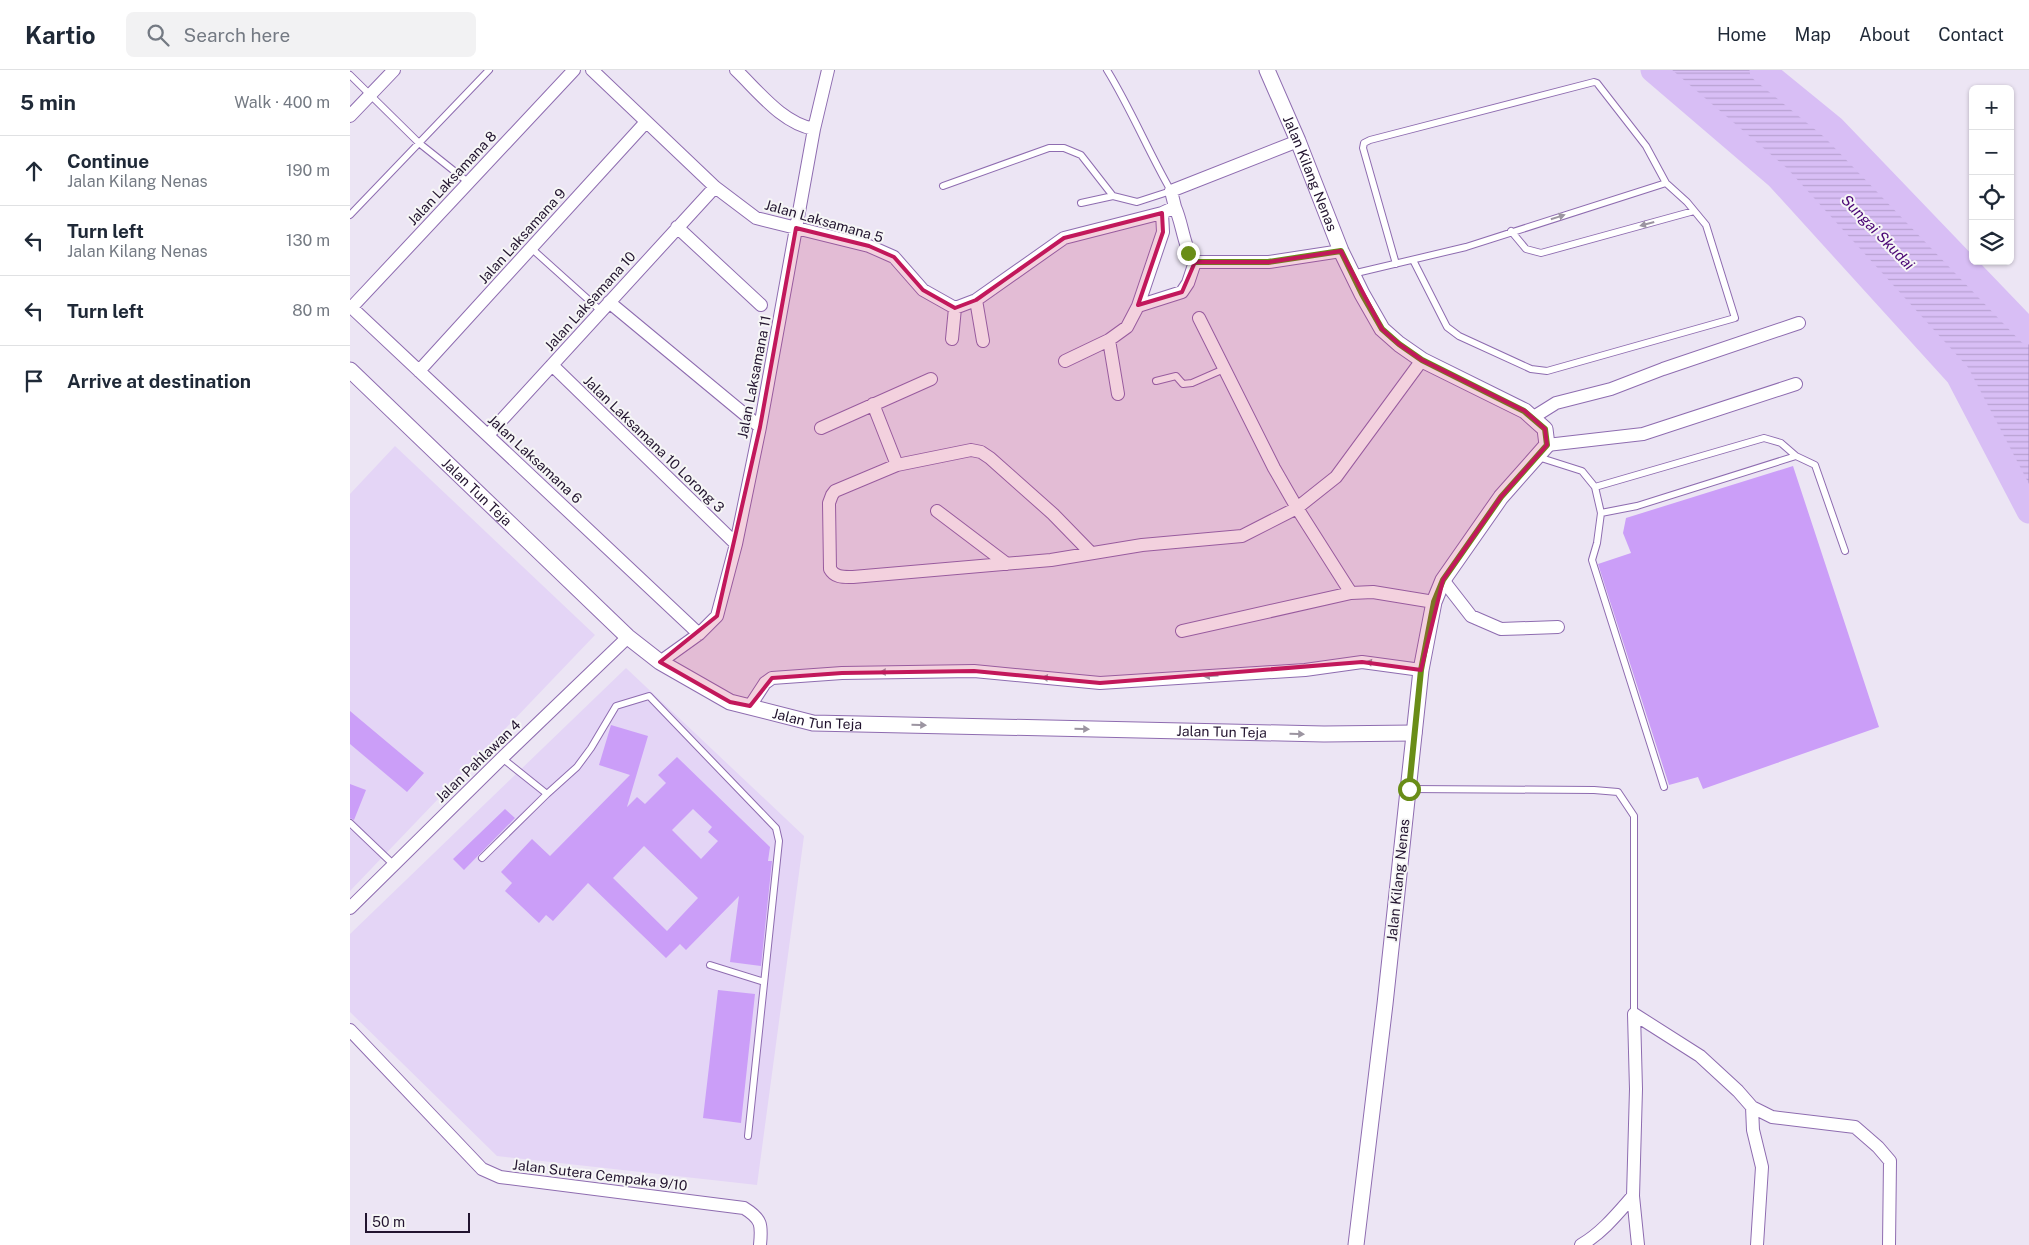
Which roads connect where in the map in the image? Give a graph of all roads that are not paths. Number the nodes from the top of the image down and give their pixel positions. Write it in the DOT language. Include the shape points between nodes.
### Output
graph roads {
  1 [pos="394,70"];
  2 [pos="489,70"];
  3 [pos="574,70"];
  4 [pos="592,70"];
  5 [pos="736,70"];
  6 [pos="828,70"];
  7 [pos="1107,70"];
  8 [pos="1266,70"];
  9 [pos="350,75"];
  10 [pos="370,95"];
  11 [pos="350,116"];
  12 [pos="646,122"];
  13 [pos="814,128"];
  14 [pos="1298,141"];
  15 [pos="419,143"];
  16 [pos="468,182"];
  17 [pos="1666,183"];
  18 [pos="944,186"];
  19 [pos="715,187"];
  20 [pos="1171,191"];
  21 [pos="1113,196"];
  22 [pos="1082,203"];
  23 [pos="1174,207"];
  24 [pos="1694,211"];
  25 [pos="1162,213"];
  26 [pos="350,215"];
  27 [pos="677,227"];
  28 [pos="796,228"];
  29 [pos="1511,231"];
  30 [pos="531,248"];
  31 [pos="1341,251"];
  32 [pos="1413,260"];
  33 [pos="1194,262"];
  34 [pos="1396,264"];
  35 [pos="1352,274"];
  36 [pos="976,300"];
  37 [pos="760,305"];
  38 [pos="351,306"];
  39 [pos="605,306"];
  40 [pos="1138,306"];
  41 [pos="955,308"];
  42 [pos="1199,318"];
  43 [pos="1799,324"];
  44 [pos="952,339"];
  45 [pos="1109,340"];
  46 [pos="983,341"];
  47 [pos="1422,360"];
  48 [pos="1065,361"];
  49 [pos="552,365"];
  50 [pos="1224,369"];
  51 [pos="419,371"];
  52 [pos="350,372"];
  53 [pos="931,379"];
  54 [pos="1156,381"];
  55 [pos="1796,384"];
  56 [pos="1118,394"];
  57 [pos="873,404"];
  58 [pos="1532,418"];
  59 [pos="760,427"];
  60 [pos="821,428"];
  61 [pos="488,435"];
  62 [pos="1542,451"];
  63 [pos="1796,456"];
  64 [pos="897,464"];
  65 [pos="1596,487"];
  66 [pos="1297,508"];
  67 [pos="937,512"];
  68 [pos="1601,513"];
  69 [pos="736,544"];
  70 [pos="1845,551"];
  71 [pos="1091,553"];
  72 [pos="1006,564"];
  73 [pos="1443,580"];
  74 [pos="1351,593"];
  75 [pos="1434,602"];
  76 [pos="1558,627"];
  77 [pos="1182,631"];
  78 [pos="699,634"];
  79 [pos="628,638"];
  80 [pos="660,662"];
  81 [pos="1421,670"];
  82 [pos="750,706"];
  83 [pos="1414,733"];
  84 [pos="502,758"];
  85 [pos="1664,787"];
  86 [pos="1409,789"];
  87 [pos="547,794"];
  88 [pos="350,823"];
  89 [pos="482,858"];
  90 [pos="394,866"];
  91 [pos="350,908"];
  92 [pos="710,965"];
  93 [pos="764,982"];
  94 [pos="1634,1014"];
  95 [pos="350,1030"];
  96 [pos="1752,1107"];
  97 [pos="748,1136"];
  98 [pos="1633,1196"];
  99 [pos="760,1245"];
  100 [pos="1356,1245"];
  101 [pos="1581,1245"];
  102 [pos="1638,1245"];
  103 [pos="1757,1245"];
  104 [pos="1889,1245"];
  1 -- 10 [label="street"];
  2 -- 15 [label="lane"];
  3 -- 16 [label="street, Jalan Laksamana 8"];
  4 -- 12 [label="street, Jalan Laksamana 5"];
  5 -- 13 [label="street" via="784,116 804,127"];
  6 -- 13 [label="street, Jalan Laksamana 11"];
  7 -- 20 [label="lane"];
  8 -- 14 [label="street, Jalan Kilang Nenas"];
  9 -- 10 [label="lane"];
  10 -- 11 [label="street"];
  10 -- 15 [label="lane"];
  12 -- 19 [label="street, Jalan Laksamana 5"];
  12 -- 30 [label="street, Jalan Laksamana 9"];
  13 -- 28 [label="street, Jalan Laksamana 11"];
  14 -- 20 [label="street"];
  14 -- 31 [label="street, Jalan Kilang Nenas"];
  15 -- 16 [label="lane"];
  15 -- 26 [label="lane"];
  16 -- 38 [label="street, Jalan Laksamana 8"];
  17 -- 24 [label="lane"];
  29 -- 17 [label="lane, one-way"];
  17 -- 34 [label="lane" via="1646,146 1594,82 1370,140 1362,148"];
  18 -- 21 [label="lane" via="1049,148 1064,148 1081,155"];
  19 -- 27 [label="street, Jalan Laksamana 10"];
  19 -- 28 [label="street, Jalan Laksamana 5" via="756,218"];
  20 -- 21 [label="lane" via="1137,202"];
  20 -- 23 [label="street"];
  21 -- 22 [label="lane"];
  23 -- 25 [label="street"];
  23 -- 33 [label="street" via="1188,253"];
  24 -- 29 [label="lane, one-way" via="1541,253 1526,249"];
  24 -- 32 [label="lane" via="1706,224 1735,318 1547,371 1531,369 1459,336 1447,327"];
  25 -- 36 [label="street" via="1064,238"];
  25 -- 40 [label="street" via="1163,232"];
  27 -- 37 [label="street"];
  27 -- 39 [label="street, Jalan Laksamana 10"];
  28 -- 41 [label="street, Jalan Laksamana 5" via="869,246 894,257 923,290"];
  28 -- 59 [label="street, Jalan Laksamana 11"];
  29 -- 32 [label="lane" via="1466,247"];
  30 -- 39 [label="lane"];
  30 -- 51 [label="street, Jalan Laksamana 9"];
  31 -- 33 [label="street" via="1268,262"];
  31 -- 35 [label="street, Jalan Kilang Nenas"];
  32 -- 34 [label="lane"];
  33 -- 40 [label="street" via="1188,284 1182,292"];
  34 -- 35 [label="lane"];
  35 -- 47 [label="street, Jalan Kilang Nenas" via="1382,329"];
  36 -- 41 [label="street"];
  36 -- 46 [label="street"];
  38 -- 51 [label="street, Jalan Laksamana 6"];
  39 -- 49 [label="street, Jalan Laksamana 10"];
  39 -- 59 [label="street"];
  40 -- 45 [label="street" via="1127,327"];
  41 -- 44 [label="street"];
  42 -- 50 [label="street"];
  43 -- 58 [label="street" via="1611,389 1556,403"];
  45 -- 48 [label="street"];
  45 -- 56 [label="street"];
  47 -- 58 [label="street, Jalan Kilang Nenas"];
  47 -- 66 [label="street" via="1336,478"];
  49 -- 61 [label="street, Jalan Laksamana 10"];
  49 -- 69 [label="street, Jalan Laksamana 10 Lorong 3"];
  50 -- 54 [label="lane" via="1192,383 1183,384 1176,376"];
  50 -- 66 [label="street"];
  51 -- 61 [label="street, Jalan Laksamana 6"];
  52 -- 79 [label="street, Jalan Tun Teja"];
  53 -- 57 [label="street"];
  55 -- 62 [label="street" via="1643,434"];
  57 -- 60 [label="street"];
  57 -- 64 [label="street"];
  58 -- 62 [label="street, Jalan Kilang Nenas" via="1545,429"];
  59 -- 69 [label="street, Jalan Laksamana 11"];
  61 -- 78 [label="street, Jalan Laksamana 6"];
  62 -- 65 [label="lane" via="1582,471"];
  62 -- 73 [label="street, Jalan Kilang Nenas" via="1501,497"];
  63 -- 65 [label="lane" via="1781,442 1764,438"];
  63 -- 68 [label="lane" via="1637,506"];
  63 -- 70 [label="lane" via="1815,465"];
  64 -- 71 [label="street" via="962,451 981,452 1053,514"];
  64 -- 72 [label="street" via="832,495 828,510 829,565 833,574 853,577"];
  65 -- 68 [label="lane"];
  66 -- 71 [label="street" via="1242,536"];
  66 -- 74 [label="street"];
  67 -- 72 [label="street"];
  68 -- 85 [label="lane" via="1592,560"];
  69 -- 78 [label="street, Jalan Laksamana 11" via="717,616"];
  71 -- 72 [label="street"];
  73 -- 75 [label="street, Jalan Kilang Nenas"];
  73 -- 76 [label="street" via="1472,616 1501,629"];
  74 -- 75 [label="street" via="1373,592"];
  74 -- 77 [label="street"];
  75 -- 81 [label="street, Jalan Kilang Nenas"];
  78 -- 80 [label="street, Jalan Laksamana 11"];
  79 -- 80 [label="street, Jalan Tun Teja"];
  79 -- 84 [label="street, Jalan Pahlawan 4"];
  80 -- 82 [label="street, Jalan Tun Teja" via="730,702"];
  81 -- 82 [label="street, one-way" via="1362,662 1305,670 1100,683 974,672 842,673 772,678"];
  81 -- 83 [label="street, Jalan Kilang Nenas"];
  82 -- 83 [label="street, Jalan Tun Teja, one-way" via="813,723"];
  83 -- 86 [label="street, Jalan Kilang Nenas"];
  84 -- 87 [label="lane"];
  84 -- 90 [label="street, Jalan Pahlawan 4"];
  86 -- 94 [label="lane" via="1618,792 1634,816"];
  86 -- 100 [label="street, Jalan Kilang Nenas"];
  87 -- 89 [label="lane"];
  87 -- 93 [label="lane" via="577,767 616,706 649,696 776,828 779,840"];
  88 -- 90 [label="lane"];
  90 -- 91 [label="street, Jalan Pahlawan 4"];
  92 -- 93 [label="lane"];
  93 -- 97 [label="lane"];
  94 -- 96 [label="street" via="1700,1056"];
  94 -- 98 [label="street"];
  95 -- 99 [label="street, Jalan Sutera Cempaka 9/10" via="482,1169 500,1177 744,1208 756,1215 762,1227"];
  96 -- 103 [label="street" via="1753,1130 1762,1167"];
  96 -- 104 [label="street" via="1772,1117 1855,1127 1878,1147 1890,1161"];
  98 -- 101 [label="street" via="1597,1234"];
  98 -- 102 [label="street"];
}
